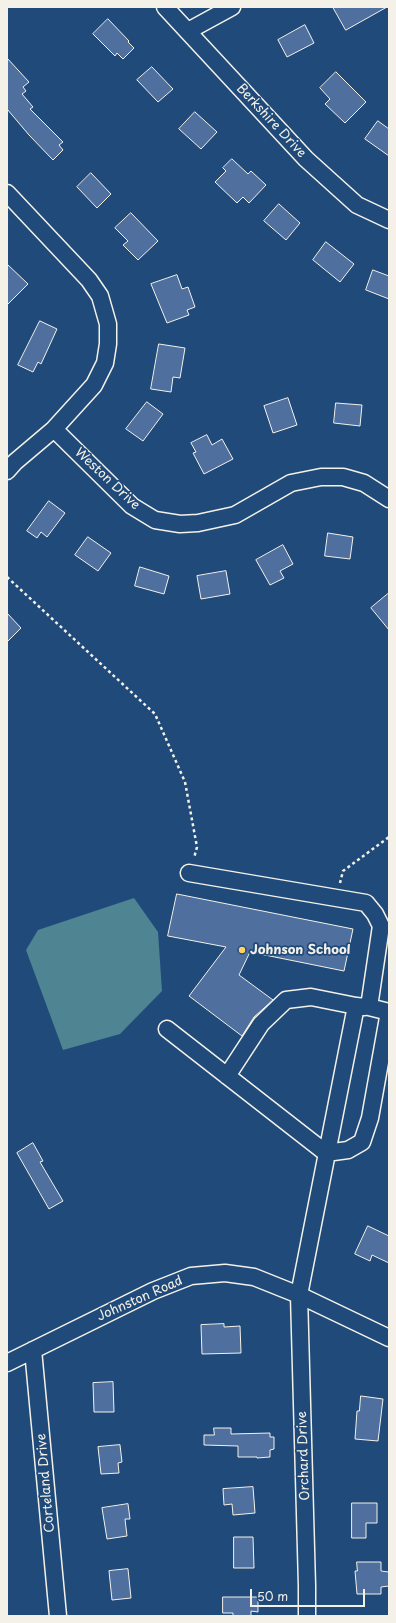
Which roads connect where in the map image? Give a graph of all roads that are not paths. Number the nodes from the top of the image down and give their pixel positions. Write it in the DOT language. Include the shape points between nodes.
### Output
graph roads {
  1 [pos="165,7"];
  2 [pos="232,7"];
  3 [pos="188,31"];
  4 [pos="7,193"];
  5 [pos="389,220"];
  6 [pos="54,429"];
  7 [pos="7,471"];
  8 [pos="389,499"];
  9 [pos="189,874"];
  10 [pos="362,1006"];
  11 [pos="389,1012"];
  12 [pos="167,1029"];
  13 [pos="227,1076"];
  14 [pos="326,1153"];
  15 [pos="299,1295"];
  16 [pos="389,1338"];
  17 [pos="33,1350"];
  18 [pos="7,1363"];
  19 [pos="58,1616"];
  20 [pos="307,1616"];
  1 -- 3 [label="street, Berkshire Drive"];
  2 -- 3 [label="street"];
  3 -- 5 [label="street, Berkshire Drive" via="306,159 357,205"];
  4 -- 6 [label="street" via="89,280 100,296 108,324 105,363 94,385"];
  6 -- 7 [label="street"];
  6 -- 8 [label="street, Weston Drive" via="132,506 155,520 180,524 198,523 235,515 291,483 321,478 343,477 364,483"];
  9 -- 10 [label="street, Orchard Drive" via="366,903 381,926"];
  10 -- 11 [label="street"];
  10 -- 13 [label="street" via="311,997 286,1000 261,1024"];
  10 -- 14 [label="street, Orchard Drive"];
  11 -- 14 [label="street" via="370,1118 362,1142 348,1150"];
  12 -- 13 [label="street"];
  13 -- 14 [label="street"];
  14 -- 15 [label="street, Orchard Drive"];
  15 -- 16 [label="street, Johnston Road"];
  15 -- 17 [label="street, Johnston Road" via="254,1277 224,1272 191,1276 153,1291"];
  15 -- 20 [label="street, Orchard Drive"];
  17 -- 18 [label="street, Johnston Road"];
  17 -- 19 [label="street, Corteland Drive"];
}
